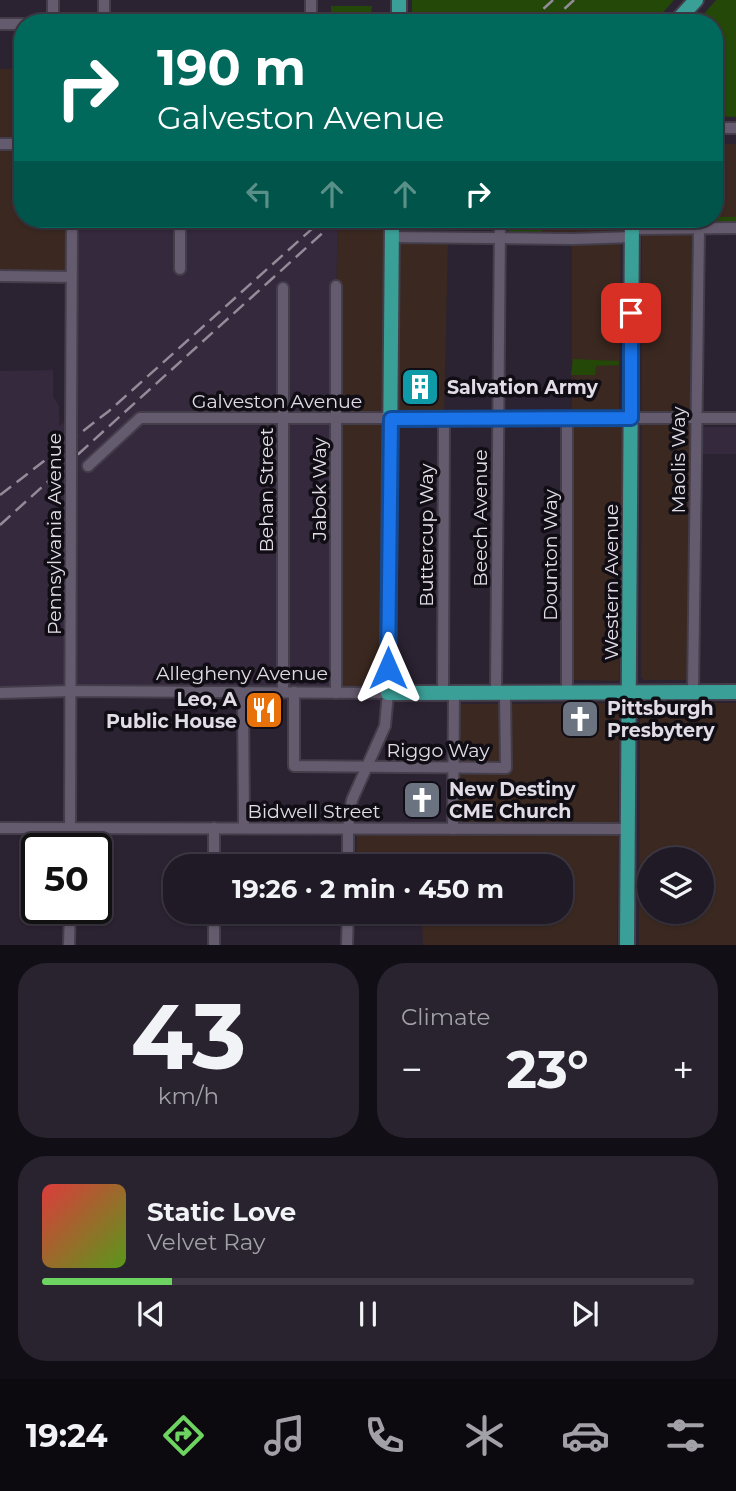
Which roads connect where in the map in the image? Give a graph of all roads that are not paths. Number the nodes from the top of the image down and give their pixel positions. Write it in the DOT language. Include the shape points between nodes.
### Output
graph roads {
  1 [pos="696,0"];
  2 [pos="683,14"];
  3 [pos="72,228"];
  4 [pos="180,228"];
  5 [pos="392,228"];
  6 [pos="500,228"];
  7 [pos="632,228"];
  8 [pos="699,228"];
  9 [pos="736,228"];
  10 [pos="392,237"];
  11 [pos="500,237"];
  12 [pos="180,269"];
  13 [pos="0,276"];
  14 [pos="71,277"];
  15 [pos="336,286"];
  16 [pos="284,288"];
  17 [pos="567,418"];
  18 [pos="631,418"];
  19 [pos="696,418"];
  20 [pos="736,418"];
  21 [pos="283,419"];
  22 [pos="391,419"];
  23 [pos="444,419"];
  24 [pos="498,419"];
  25 [pos="336,420"];
  26 [pos="88,466"];
  27 [pos="71,691"];
  28 [pos="567,691"];
  29 [pos="243,692"];
  30 [pos="289,692"];
  31 [pos="336,692"];
  32 [pos="501,692"];
  33 [pos="630,692"];
  34 [pos="693,692"];
  35 [pos="736,692"];
  36 [pos="0,693"];
  37 [pos="388,693"];
  38 [pos="448,693"];
  39 [pos="294,766"];
  40 [pos="365,767"];
  41 [pos="454,768"];
  42 [pos="0,828"];
  43 [pos="70,828"];
  44 [pos="214,828"];
  45 [pos="244,828"];
  46 [pos="348,828"];
  47 [pos="453,828"];
  48 [pos="628,829"];
  49 [pos="70,833"];
  50 [pos="214,854"];
  51 [pos="348,854"];
  52 [pos="70,924"];
  53 [pos="214,924"];
  54 [pos="348,924"];
  55 [pos="69,945"];
  56 [pos="214,945"];
  57 [pos="347,945"];
  58 [pos="627,945"];
  1 -- 2 [label="main road"];
  3 -- 14 [label="street, Pennsylvania Avenue"];
  4 -- 12 [label="street"];
  5 -- 10 [label="main road"];
  6 -- 11 [label="street, Beech Avenue"];
  7 -- 8 [label="street"];
  7 -- 11 [label="street" via="573,239"];
  7 -- 18 [label="main road, Western Avenue"];
  8 -- 9 [label="street"];
  8 -- 19 [label="street, Maolis Way"];
  10 -- 11 [label="street"];
  10 -- 22 [label="main road"];
  11 -- 24 [label="street, Beech Avenue"];
  13 -- 14 [label="street"];
  14 -- 27 [label="street, Pennsylvania Avenue, bridge"];
  15 -- 25 [label="street, Jabok Way"];
  16 -- 21 [label="street, Behan Street"];
  17 -- 18 [label="street, Galveston Avenue"];
  17 -- 24 [label="street, Galveston Avenue"];
  17 -- 28 [label="street, Dounton Way"];
  18 -- 19 [label="street, Galveston Avenue"];
  18 -- 33 [label="main road, Western Avenue"];
  19 -- 20 [label="street, Galveston Avenue"];
  19 -- 34 [label="street, Maolis Way"];
  21 -- 25 [label="street, Galveston Avenue"];
  21 -- 26 [label="street, Galveston Avenue" via="140,418"];
  21 -- 30 [label="street, Behan Street"];
  22 -- 23 [label="street, Galveston Avenue"];
  22 -- 25 [label="street, Galveston Avenue"];
  22 -- 37 [label="main road"];
  23 -- 24 [label="street, Galveston Avenue"];
  23 -- 38 [label="street, Buttercup Way"];
  24 -- 32 [label="street, Beech Avenue"];
  25 -- 31 [label="street, Jabok Way"];
  27 -- 29 [label="street, Allegheny Avenue"];
  27 -- 36 [label="street, Allegheny Avenue"];
  27 -- 43 [label="street, Pennsylvania Avenue"];
  28 -- 32 [label="main road, Allegheny Avenue"];
  28 -- 33 [label="main road, Allegheny Avenue"];
  29 -- 30 [label="street, Allegheny Avenue"];
  29 -- 45 [label="street"];
  30 -- 31 [label="street, Allegheny Avenue"];
  30 -- 39 [label="street, Behan Street"];
  31 -- 37 [label="street, Allegheny Avenue"];
  32 -- 38 [label="main road, Allegheny Avenue"];
  32 -- 41 [label="street, Riggo Way" via="506,768"];
  33 -- 34 [label="main road, Allegheny Avenue"];
  33 -- 48 [label="main road, Western Avenue"];
  34 -- 35 [label="main road, Allegheny Avenue"];
  37 -- 38 [label="main road, Allegheny Avenue"];
  37 -- 40 [label="street" via="385,726"];
  38 -- 41 [label="street, Buttercup Way"];
  39 -- 40 [label="street, Riggo Way"];
  40 -- 41 [label="street, Riggo Way"];
  40 -- 46 [label="street" via="352,800"];
  41 -- 47 [label="street, Buttercup Way"];
  42 -- 43 [label="street, Bidwell Street"];
  43 -- 44 [label="street, Bidwell Street"];
  43 -- 49 [label="street, Pennsylvania Avenue"];
  44 -- 45 [label="street, Bidwell Street"];
  44 -- 50 [label="street"];
  45 -- 46 [label="street, Bidwell Street"];
  46 -- 47 [label="street, Bidwell Street"];
  46 -- 51 [label="street"];
  47 -- 48 [label="street, Bidwell Street"];
  48 -- 58 [label="main road, Western Avenue"];
  52 -- 55 [label="street"];
  53 -- 56 [label="street"];
  54 -- 57 [label="street"];
}
